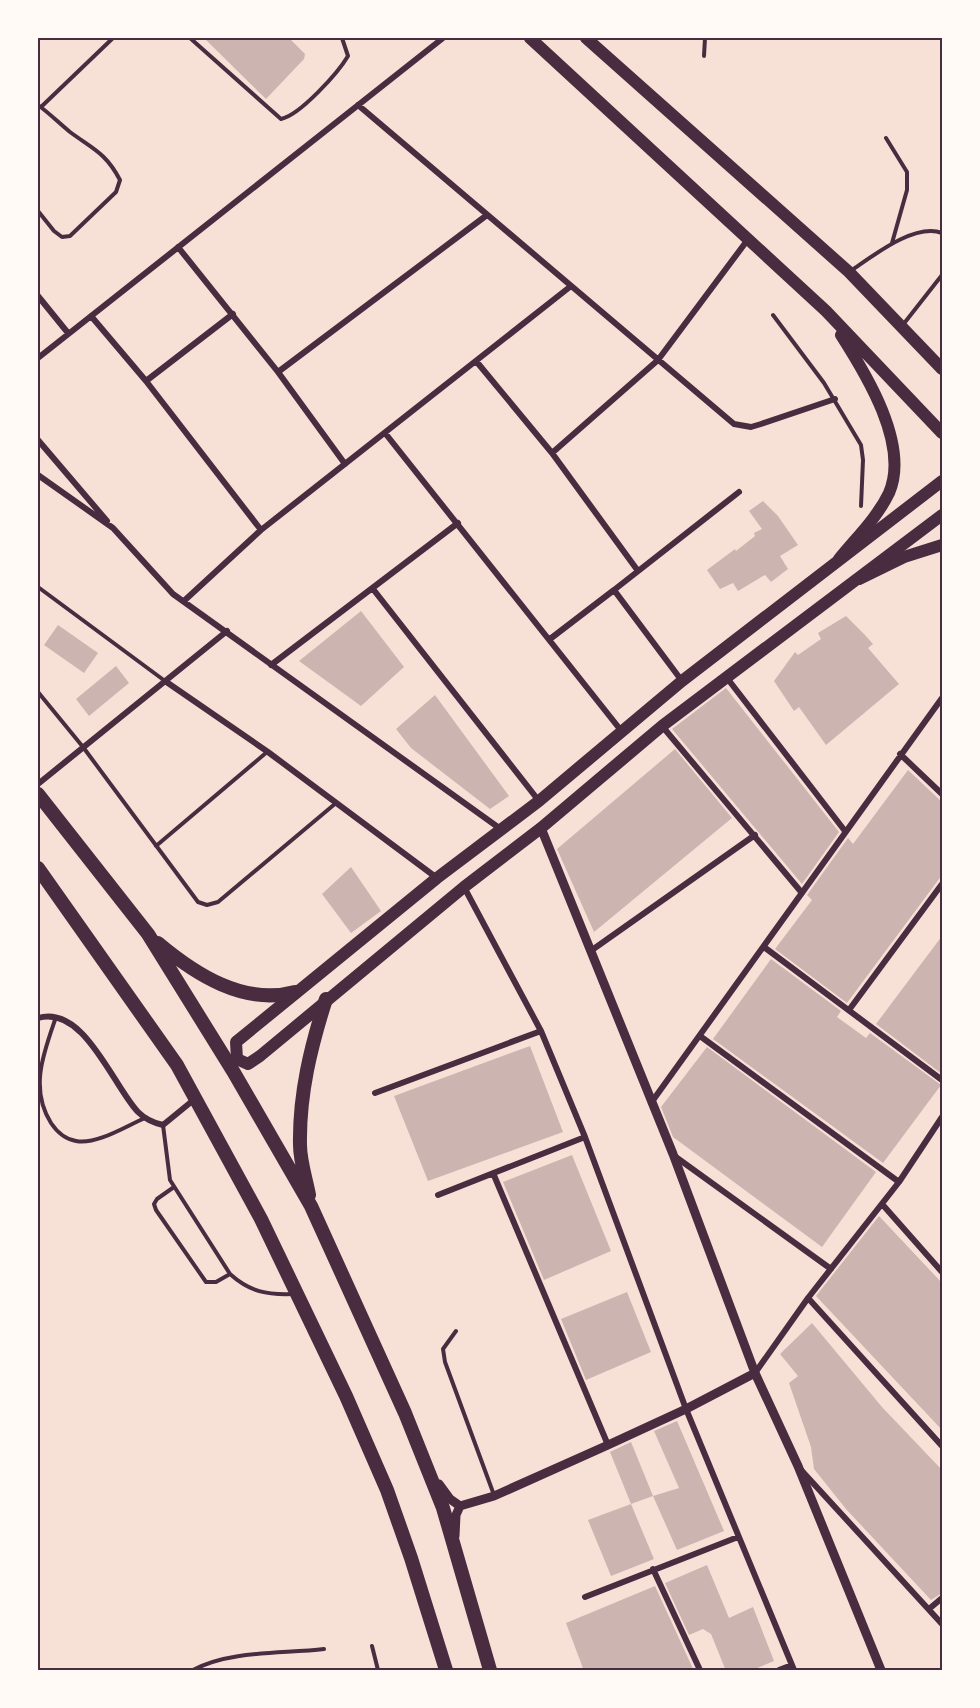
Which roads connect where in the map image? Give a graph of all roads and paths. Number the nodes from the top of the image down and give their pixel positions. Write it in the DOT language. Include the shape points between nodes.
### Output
graph roads {
  1 [pos="113,38"];
  2 [pos="190,38"];
  3 [pos="342,38"];
  4 [pos="443,38"];
  5 [pos="530,38"];
  6 [pos="586,38"];
  7 [pos="705,38"];
  8 [pos="704,57"];
  9 [pos="358,105"];
  10 [pos="39,106"];
  11 [pos="886,138"];
  12 [pos="38,211"];
  13 [pos="487,215"];
  14 [pos="942,233"];
  15 [pos="750,238"];
  16 [pos="892,243"];
  17 [pos="178,247"];
  18 [pos="849,272"];
  19 [pos="942,274"];
  20 [pos="571,286"];
  21 [pos="38,296"];
  22 [pos="826,311"];
  23 [pos="233,314"];
  24 [pos="91,315"];
  25 [pos="773,315"];
  26 [pos="902,327"];
  27 [pos="68,333"];
  28 [pos="918,344"];
  29 [pos="38,357"];
  30 [pos="658,360"];
  31 [pos="476,361"];
  32 [pos="942,363"];
  33 [pos="942,369"];
  34 [pos="278,372"];
  35 [pos="146,381"];
  36 [pos="834,399"];
  37 [pos="385,433"];
  38 [pos="942,433"];
  39 [pos="38,440"];
  40 [pos="552,453"];
  41 [pos="345,464"];
  42 [pos="38,475"];
  43 [pos="942,481"];
  44 [pos="739,492"];
  45 [pos="861,506"];
  46 [pos="942,515"];
  47 [pos="458,523"];
  48 [pos="113,528"];
  49 [pos="261,530"];
  50 [pos="942,545"];
  51 [pos="839,560"];
  52 [pos="638,571"];
  53 [pos="859,579"];
  54 [pos="38,587"];
  55 [pos="373,589"];
  56 [pos="614,591"];
  57 [pos="185,600"];
  58 [pos="227,631"];
  59 [pos="550,639"];
  60 [pos="271,665"];
  61 [pos="727,678"];
  62 [pos="165,681"];
  63 [pos="682,681"];
  64 [pos="38,692"];
  65 [pos="941,704"];
  66 [pos="662,726"];
  67 [pos="623,733"];
  68 [pos="82,747"];
  69 [pos="268,752"];
  70 [pos="900,754"];
  71 [pos="38,784"];
  72 [pos="38,794"];
  73 [pos="942,794"];
  74 [pos="539,801"];
  75 [pos="336,803"];
  76 [pos="541,828"];
  77 [pos="502,830"];
  78 [pos="845,831"];
  79 [pos="755,835"];
  80 [pos="156,846"];
  81 [pos="38,868"];
  82 [pos="437,878"];
  83 [pos="942,884"];
  84 [pos="464,887"];
  85 [pos="802,893"];
  86 [pos="148,934"];
  87 [pos="764,947"];
  88 [pos="592,950"];
  89 [pos="295,992"];
  90 [pos="326,999"];
  91 [pos="849,1010"];
  92 [pos="56,1016"];
  93 [pos="38,1018"];
  94 [pos="541,1031"];
  95 [pos="700,1036"];
  96 [pos="942,1080"];
  97 [pos="375,1093"];
  98 [pos="197,1098"];
  99 [pos="651,1103"];
  100 [pos="942,1117"];
  101 [pos="145,1118"];
  102 [pos="163,1125"];
  103 [pos="585,1137"];
  104 [pos="673,1154"];
  105 [pos="493,1173"];
  106 [pos="899,1182"];
  107 [pos="174,1187"];
  108 [pos="438,1196"];
  109 [pos="882,1204"];
  110 [pos="311,1206"];
  111 [pos="831,1269"];
  112 [pos="942,1272"];
  113 [pos="231,1274"];
  114 [pos="296,1294"];
  115 [pos="808,1298"];
  116 [pos="456,1331"];
  117 [pos="754,1373"];
  118 [pos="686,1409"];
  119 [pos="413,1434"];
  120 [pos="608,1445"];
  121 [pos="942,1446"];
  122 [pos="798,1466"];
  123 [pos="494,1496"];
  124 [pos="460,1506"];
  125 [pos="738,1537"];
  126 [pos="455,1551"];
  127 [pos="653,1569"];
  128 [pos="585,1597"];
  129 [pos="942,1598"];
  130 [pos="928,1609"];
  131 [pos="942,1624"];
  132 [pos="372,1646"];
  133 [pos="324,1649"];
  134 [pos="793,1668"];
  135 [pos="193,1671"];
  136 [pos="378,1671"];
  137 [pos="446,1671"];
  138 [pos="490,1671"];
  139 [pos="700,1671"];
  140 [pos="779,1671"];
  141 [pos="881,1671"];
  1 -- 10 [label="lane"];
  2 -- 3 [label="lane" via="281,119 294,114 342,67 348,56"];
  4 -- 9 [label="street"];
  5 -- 15 [label="main road"];
  6 -- 18 [label="main road"];
  7 -- 8 [label="lane"];
  9 -- 13 [label="street"];
  9 -- 17 [label="street"];
  10 -- 12 [label="lane" via="99,150 120,180 116,192 70,236 62,237 54,231"];
  11 -- 16 [label="lane" via="907,172"];
  13 -- 20 [label="street"];
  13 -- 34 [label="street"];
  14 -- 16 [label="lane" via="933,229"];
  15 -- 22 [label="main road"];
  15 -- 30 [label="street"];
  16 -- 18 [label="lane"];
  17 -- 23 [label="street"];
  17 -- 24 [label="street"];
  18 -- 26 [label="main road"];
  19 -- 26 [label="lane"];
  20 -- 30 [label="street"];
  20 -- 31 [label="street"];
  21 -- 27 [label="street"];
  22 -- 38 [label="main road"];
  22 -- 51 [label="main road" via="878,400 888,427 895,472 886,498"];
  23 -- 34 [label="street"];
  23 -- 35 [label="street"];
  24 -- 27 [label="street"];
  24 -- 35 [label="street"];
  25 -- 36 [label="lane"];
  26 -- 28 [label="main road"];
  27 -- 29 [label="street"];
  28 -- 32 [label="main road"];
  28 -- 33 [label="main road"];
  30 -- 36 [label="street" via="734,424 751,427"];
  30 -- 40 [label="street"];
  31 -- 37 [label="street"];
  31 -- 40 [label="street"];
  34 -- 41 [label="street"];
  35 -- 49 [label="street"];
  36 -- 45 [label="lane" via="861,445"];
  37 -- 41 [label="street"];
  37 -- 47 [label="street"];
  39 -- 48 [label="street"];
  40 -- 52 [label="street"];
  41 -- 49 [label="street"];
  42 -- 48 [label="street"];
  43 -- 51 [label="main road"];
  44 -- 52 [label="street"];
  46 -- 53 [label="main road"];
  47 -- 55 [label="street"];
  47 -- 59 [label="street"];
  48 -- 57 [label="street" via="173,594"];
  49 -- 57 [label="street"];
  50 -- 53 [label="main road" via="911,554"];
  51 -- 63 [label="main road"];
  52 -- 56 [label="street"];
  53 -- 61 [label="main road"];
  54 -- 62 [label="lane"];
  55 -- 60 [label="street"];
  55 -- 74 [label="street"];
  56 -- 59 [label="street"];
  56 -- 63 [label="street"];
  57 -- 58 [label="street"];
  58 -- 60 [label="street"];
  58 -- 62 [label="street"];
  59 -- 67 [label="street"];
  60 -- 77 [label="street"];
  61 -- 66 [label="main road"];
  61 -- 78 [label="street"];
  62 -- 68 [label="street"];
  62 -- 69 [label="street"];
  63 -- 67 [label="main road"];
  64 -- 68 [label="lane"];
  65 -- 70 [label="street"];
  66 -- 76 [label="main road"];
  66 -- 79 [label="street"];
  67 -- 74 [label="main road"];
  68 -- 71 [label="street"];
  68 -- 80 [label="lane"];
  69 -- 75 [label="street"];
  69 -- 80 [label="lane"];
  70 -- 73 [label="street"];
  70 -- 78 [label="street"];
  72 -- 86 [label="highway"];
  74 -- 77 [label="main road"];
  75 -- 80 [label="lane" via="218,902 207,905 198,902"];
  75 -- 82 [label="street"];
  76 -- 84 [label="main road"];
  76 -- 88 [label="street"];
  77 -- 82 [label="main road"];
  78 -- 85 [label="street"];
  79 -- 85 [label="street"];
  79 -- 88 [label="street"];
  81 -- 98 [label="highway" via="122,984"];
  82 -- 89 [label="main road"];
  83 -- 91 [label="street"];
  84 -- 90 [label="main road"];
  84 -- 94 [label="street"];
  85 -- 87 [label="street"];
  86 -- 89 [label="highway" via="218,984 253,993"];
  86 -- 110 [label="highway"];
  87 -- 91 [label="street"];
  87 -- 95 [label="street"];
  88 -- 99 [label="street"];
  89 -- 90 [label="main road" via="236,1042 235,1055 239,1061 248,1064 260,1056"];
  90 -- 110 [label="highway" via="310,1050 303,1091 300,1147"];
  91 -- 96 [label="street"];
  92 -- 93 [label="street"];
  92 -- 101 [label="street" via="84,1036 136,1111"];
  92 -- 101 [label="lane" via="38,1085 44,1112 54,1128 63,1137 77,1142 95,1139"];
  94 -- 97 [label="street"];
  94 -- 103 [label="street"];
  95 -- 99 [label="street"];
  95 -- 106 [label="street"];
  98 -- 102 [label="street"];
  98 -- 114 [label="highway"];
  99 -- 104 [label="street"];
  100 -- 106 [label="street"];
  101 -- 102 [label="street"];
  102 -- 107 [label="lane" via="168,1173"];
  103 -- 105 [label="street"];
  103 -- 118 [label="street"];
  104 -- 111 [label="street"];
  104 -- 117 [label="street"];
  105 -- 108 [label="street"];
  105 -- 120 [label="street"];
  106 -- 109 [label="street"];
  107 -- 113 [label="lane"];
  107 -- 113 [label="lane" via="157,1199 156,1210 206,1282 216,1282"];
  109 -- 111 [label="street"];
  109 -- 112 [label="street"];
  110 -- 119 [label="highway"];
  111 -- 115 [label="street"];
  113 -- 114 [label="lane" via="242,1285 259,1292"];
  114 -- 137 [label="highway" via="387,1490"];
  115 -- 117 [label="street"];
  115 -- 121 [label="street"];
  116 -- 123 [label="lane" via="443,1349 445,1362"];
  117 -- 118 [label="street"];
  117 -- 122 [label="street"];
  118 -- 120 [label="street"];
  118 -- 125 [label="street"];
  119 -- 124 [label="street" via="442,1490"];
  119 -- 126 [label="highway" via="443,1508"];
  120 -- 123 [label="street"];
  122 -- 130 [label="street"];
  122 -- 141 [label="street"];
  123 -- 124 [label="street"];
  124 -- 126 [label="street" via="455,1523"];
  125 -- 127 [label="street"];
  125 -- 134 [label="street"];
  126 -- 138 [label="highway"];
  127 -- 128 [label="street"];
  127 -- 139 [label="street"];
  129 -- 130 [label="street"];
  130 -- 131 [label="street"];
  132 -- 136 [label="lane"];
  133 -- 135 [label="lane" via="228,1659 207,1663"];
  134 -- 140 [label="street"];
}
